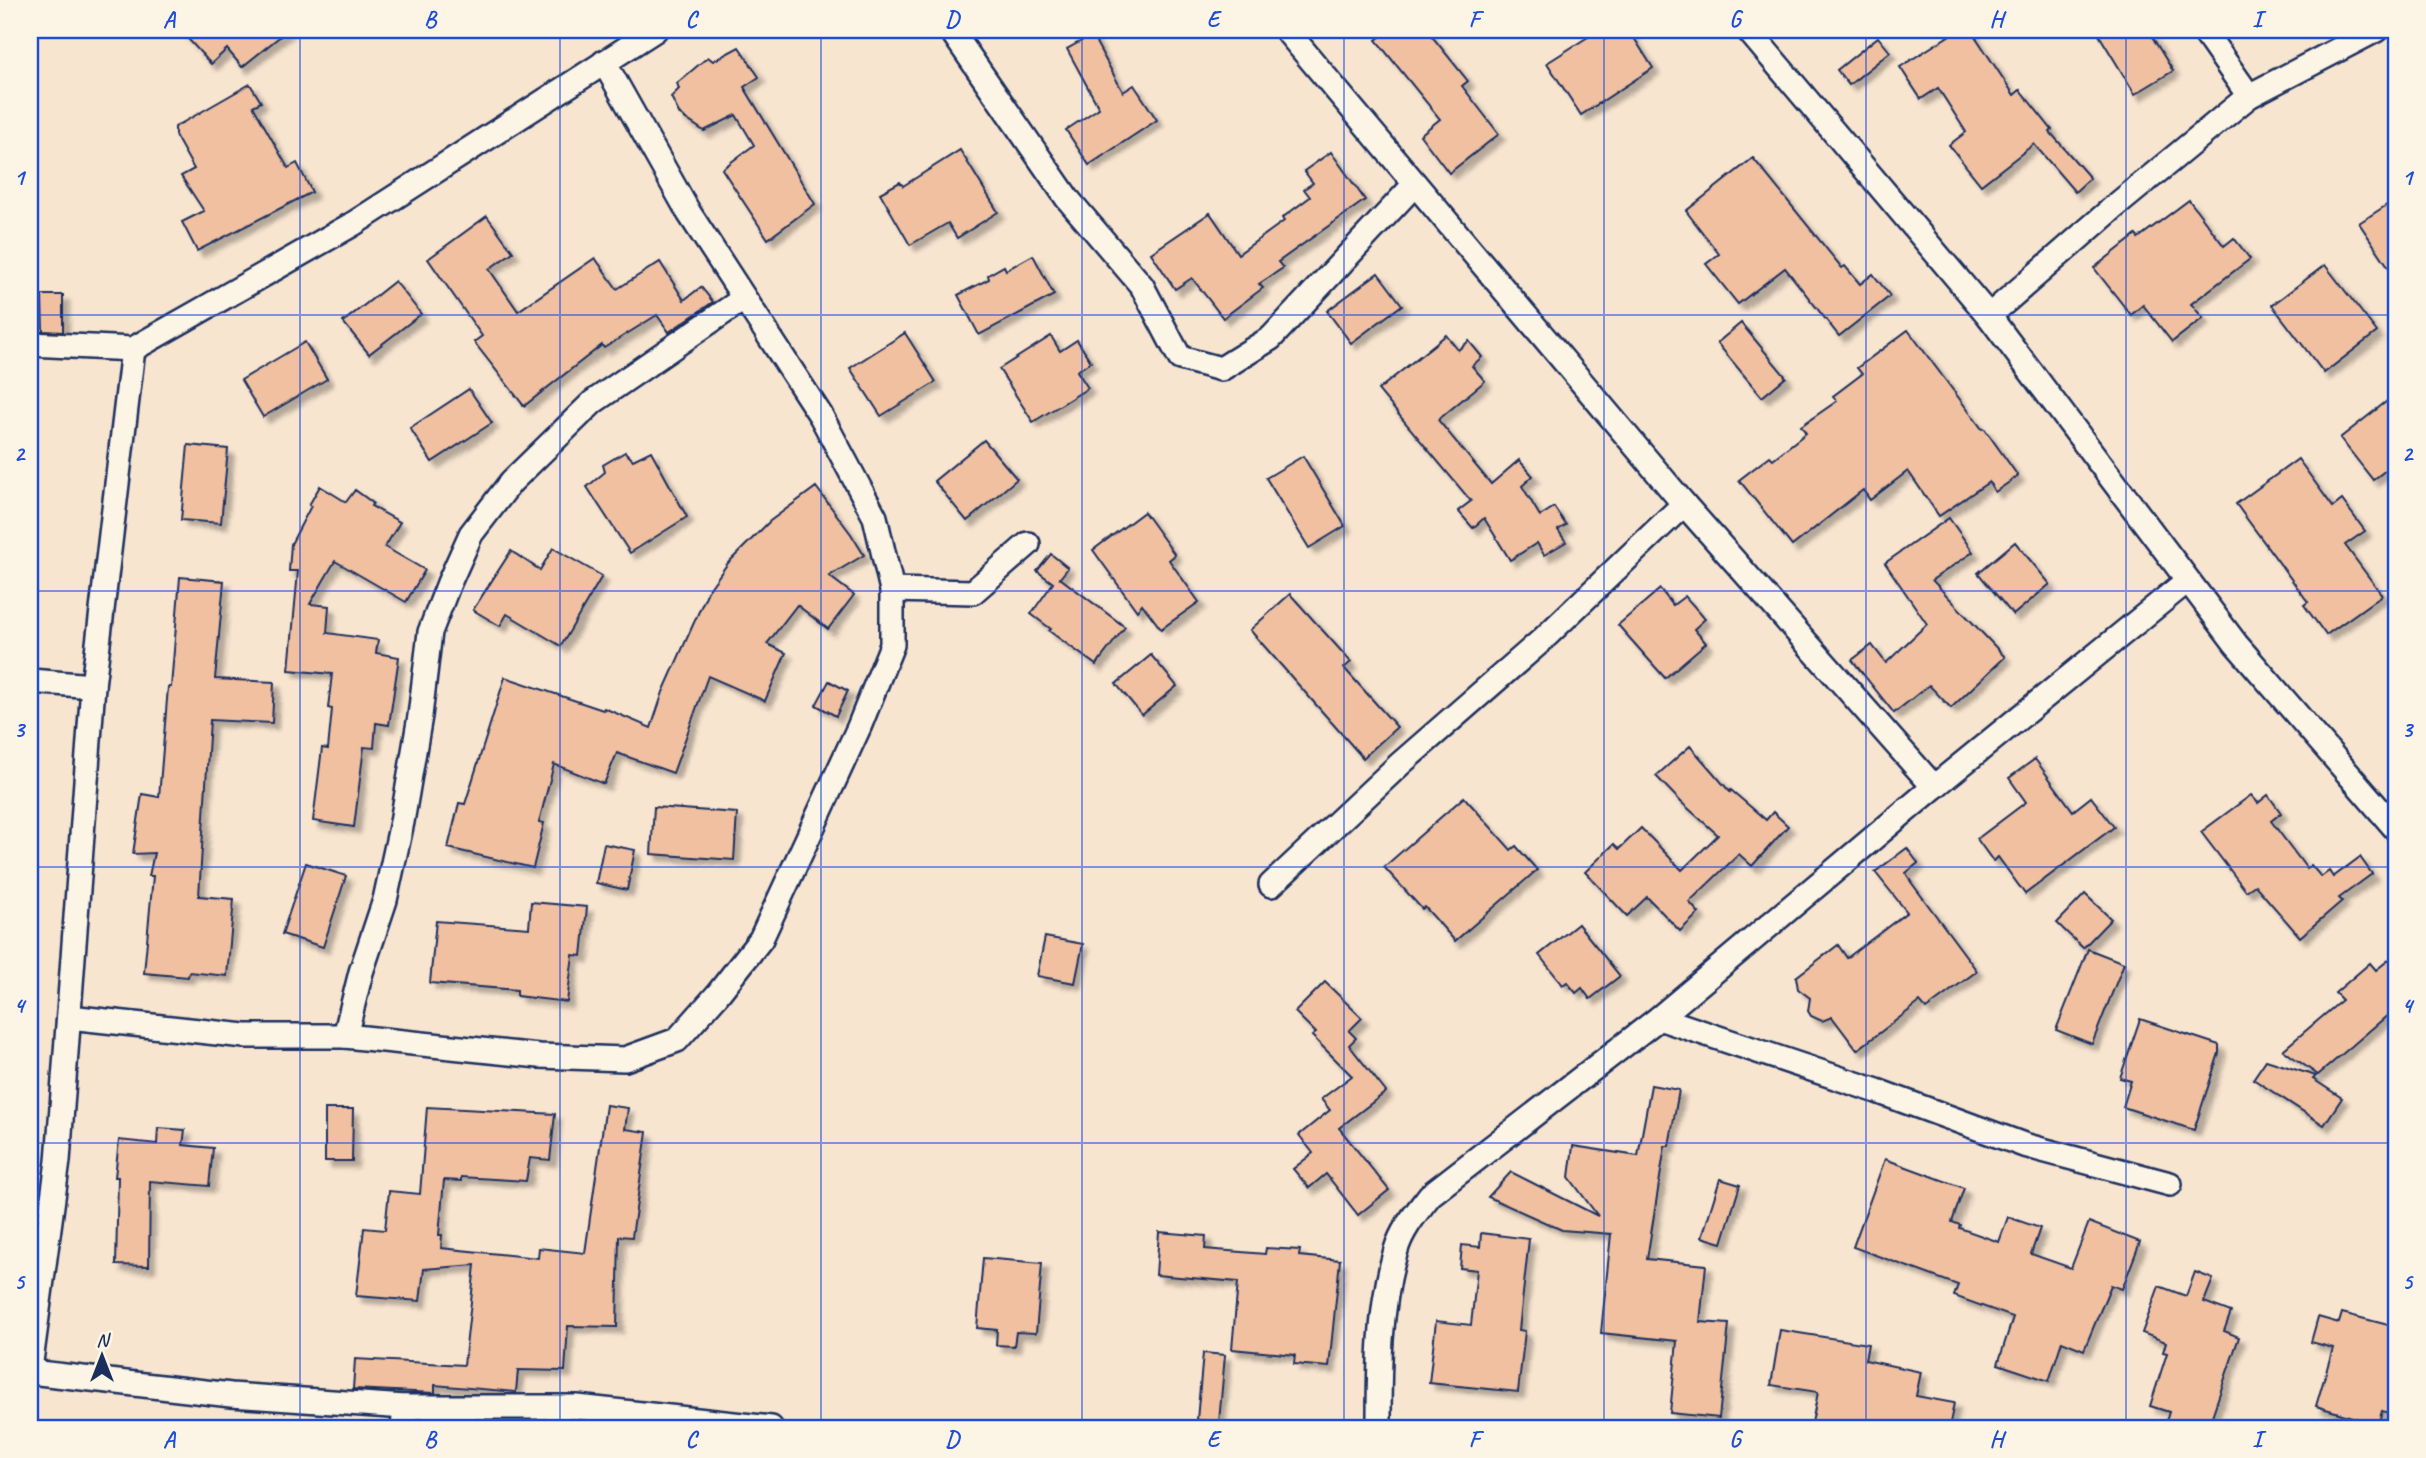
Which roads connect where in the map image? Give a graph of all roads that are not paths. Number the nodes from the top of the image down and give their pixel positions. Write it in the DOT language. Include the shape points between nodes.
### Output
graph roads {
  1 [pos="655,30"];
  2 [pos="951,30"];
  3 [pos="1286,30"];
  4 [pos="1748,30"];
  5 [pos="2203,30"];
  6 [pos="2376,30"];
  7 [pos="604,62"];
  8 [pos="2249,96"];
  9 [pos="1415,184"];
  10 [pos="743,299"];
  11 [pos="1989,316"];
  12 [pos="30,344"];
  13 [pos="133,349"];
  14 [pos="1684,504"];
  15 [pos="1027,544"];
  16 [pos="2187,580"];
  17 [pos="892,590"];
  18 [pos="30,681"];
  19 [pos="93,686"];
  20 [pos="1934,787"];
  21 [pos="2396,829"];
  22 [pos="1271,885"];
  23 [pos="69,1017"];
  24 [pos="1659,1018"];
  25 [pos="345,1035"];
  26 [pos="2170,1184"];
  27 [pos="30,1371"];
  28 [pos="404,1417"];
  29 [pos="771,1428"];
  30 [pos="1378,1428"];
  1 -- 7 [label="street"];
  2 -- 9 [label="street" via="1067,198 1142,286 1180,358 1221,369 1271,338"];
  3 -- 9 [label="street"];
  4 -- 11 [label="street"];
  5 -- 8 [label="street"];
  6 -- 8 [label="street"];
  7 -- 10 [label="street" via="688,213"];
  7 -- 13 [label="street" via="353,225"];
  8 -- 11 [label="street"];
  9 -- 14 [label="street"];
  10 -- 17 [label="street" via="821,416 875,517"];
  10 -- 25 [label="street" via="593,402 511,482 471,534 430,632 402,822 385,900"];
  11 -- 16 [label="street"];
  12 -- 13 [label="street"];
  13 -- 19 [label="street"];
  14 -- 20 [label="street"];
  14 -- 22 [label="street" via="1541,641"];
  15 -- 17 [label="street" via="973,592"];
  16 -- 20 [label="street"];
  16 -- 21 [label="street" via="2245,655"];
  17 -- 25 [label="street" via="892,645 767,927 677,1040 625,1059 538,1056"];
  18 -- 19 [label="street"];
  19 -- 23 [label="street"];
  20 -- 24 [label="street"];
  23 -- 25 [label="street" via="245,1036"];
  23 -- 27 [label="street" via="58,1161"];
  24 -- 26 [label="street" via="2024,1145"];
  24 -- 30 [label="street" via="1430,1195 1411,1219 1396,1248 1380,1334"];
  27 -- 28 [label="street"];
  28 -- 29 [label="street" via="577,1407"];
}
